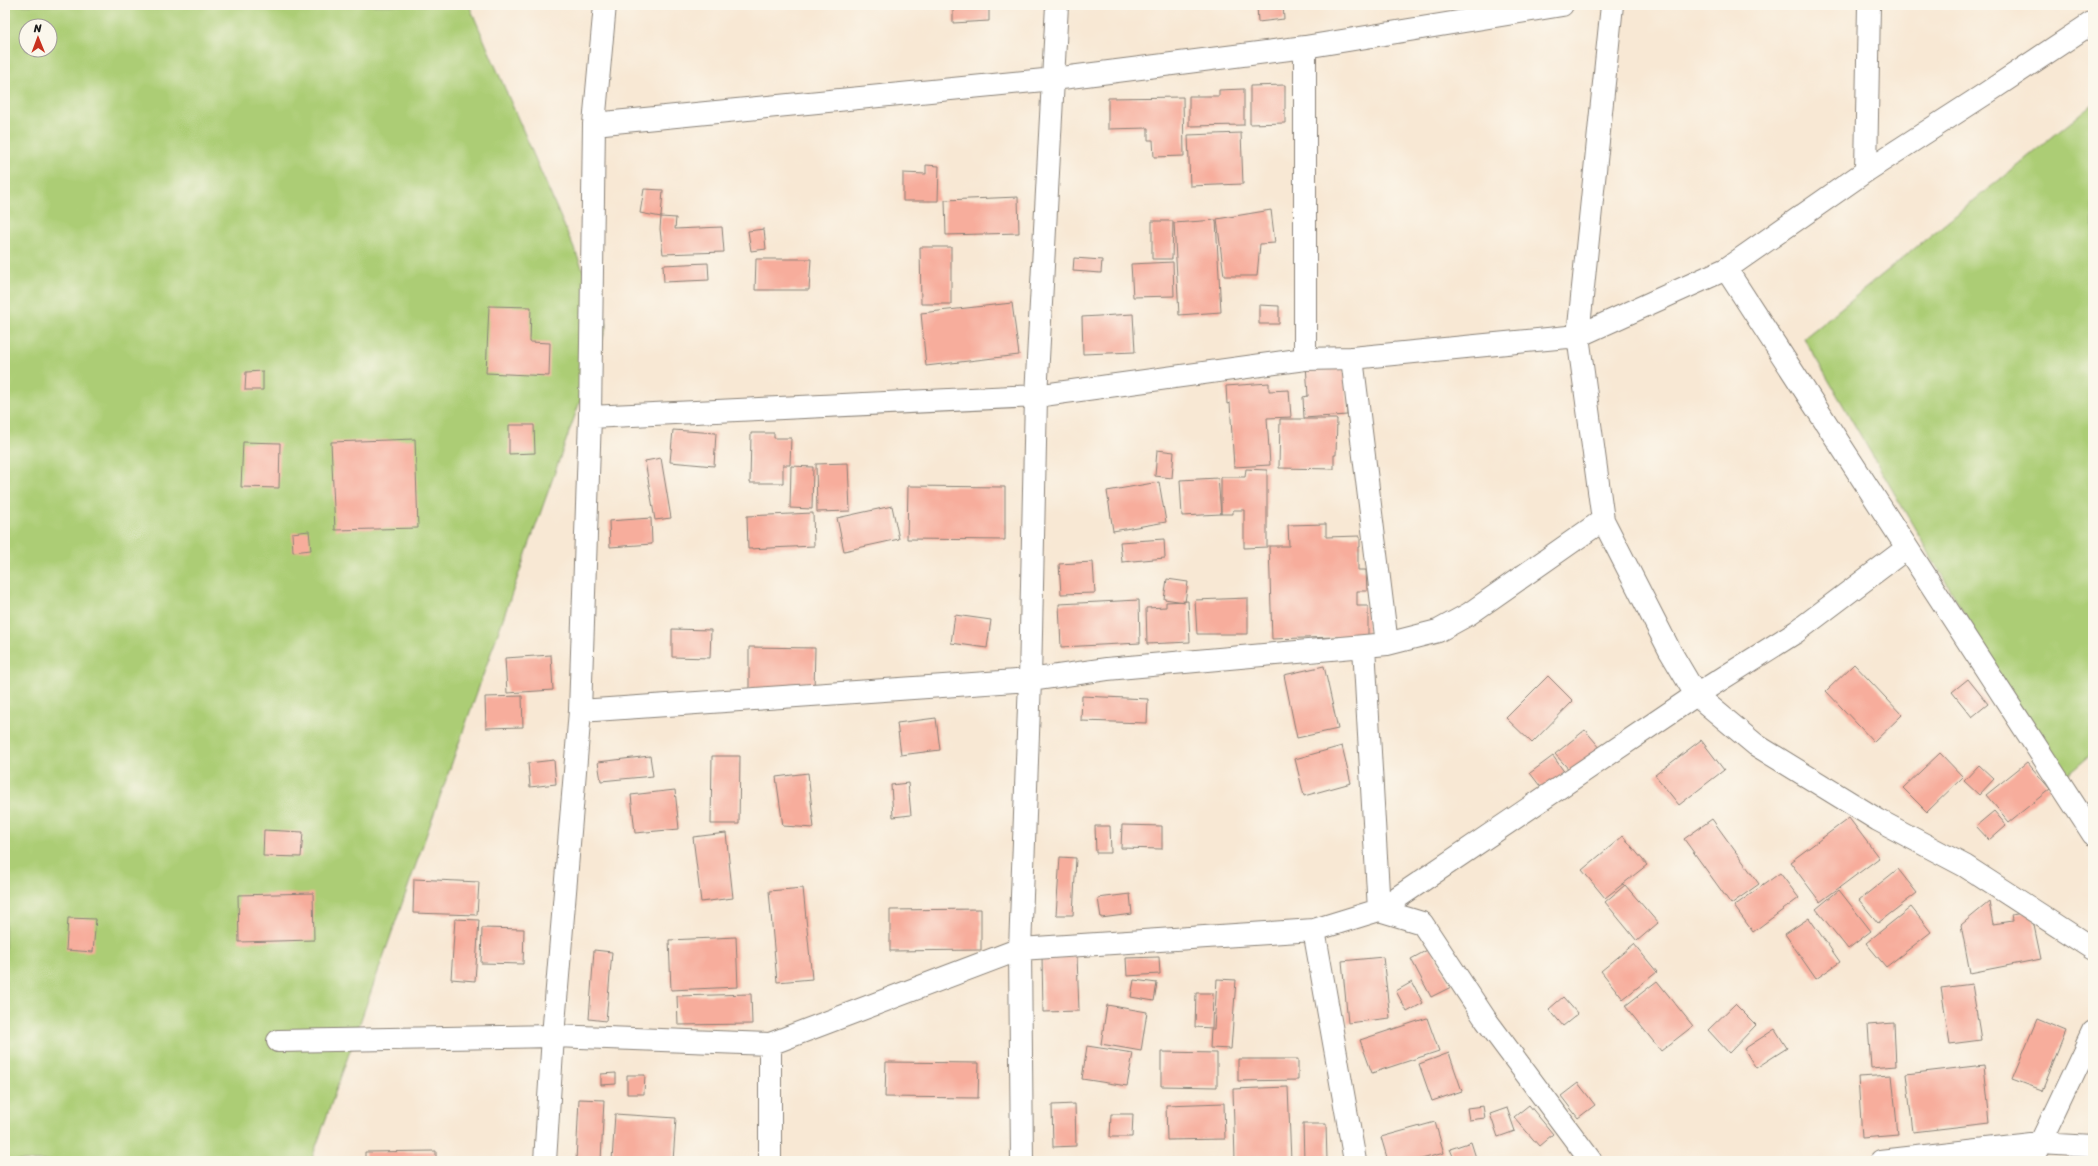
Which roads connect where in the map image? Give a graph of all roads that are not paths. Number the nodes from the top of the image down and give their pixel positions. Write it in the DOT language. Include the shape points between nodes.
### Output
graph roads {
  1 [pos="605,5"];
  2 [pos="1057,5"];
  3 [pos="1562,5"];
  4 [pos="1612,5"];
  5 [pos="1869,5"];
  6 [pos="2093,22"];
  7 [pos="1305,47"];
  8 [pos="1054,79"];
  9 [pos="594,124"];
  10 [pos="1866,171"];
  11 [pos="1726,269"];
  12 [pos="1578,336"];
  13 [pos="1352,358"];
  14 [pos="1306,359"];
  15 [pos="1036,396"];
  16 [pos="590,417"];
  17 [pos="1603,520"];
  18 [pos="1907,548"];
  19 [pos="1387,644"];
  20 [pos="1364,647"];
  21 [pos="1030,680"];
  22 [pos="1696,695"];
  23 [pos="580,711"];
  24 [pos="2093,834"];
  25 [pos="1378,910"];
  26 [pos="1314,930"];
  27 [pos="1020,949"];
  28 [pos="2093,949"];
  29 [pos="2093,1032"];
  30 [pos="552,1036"];
  31 [pos="278,1041"];
  32 [pos="770,1044"];
  33 [pos="2093,1146"];
  34 [pos="2036,1152"];
  35 [pos="545,1161"];
  36 [pos="770,1161"];
  37 [pos="1022,1161"];
  38 [pos="1355,1161"];
  39 [pos="1591,1161"];
  40 [pos="1881,1161"];
  1 -- 9 [label="street"];
  2 -- 8 [label="street"];
  3 -- 7 [label="street"];
  4 -- 12 [label="street"];
  5 -- 10 [label="street"];
  6 -- 10 [label="street"];
  7 -- 8 [label="street"];
  7 -- 14 [label="street"];
  8 -- 9 [label="street"];
  8 -- 15 [label="street"];
  9 -- 16 [label="street"];
  10 -- 11 [label="street"];
  11 -- 12 [label="street"];
  11 -- 18 [label="street"];
  12 -- 13 [label="street"];
  12 -- 17 [label="street"];
  13 -- 14 [label="street"];
  13 -- 19 [label="street"];
  14 -- 15 [label="street"];
  15 -- 16 [label="street"];
  15 -- 21 [label="street"];
  16 -- 23 [label="street"];
  17 -- 19 [label="street" via="1469,614 1438,631"];
  17 -- 22 [label="street" via="1670,651"];
  18 -- 22 [label="street" via="1796,632"];
  18 -- 24 [label="street"];
  19 -- 20 [label="street"];
  20 -- 21 [label="street" via="1106,669"];
  20 -- 25 [label="street"];
  21 -- 23 [label="street"];
  21 -- 27 [label="street"];
  22 -- 25 [label="street"];
  22 -- 28 [label="street" via="1756,745 1878,820 1965,866"];
  23 -- 30 [label="street"];
  25 -- 26 [label="street"];
  25 -- 39 [label="street" via="1422,923 1486,1020"];
  26 -- 27 [label="street"];
  26 -- 38 [label="street"];
  27 -- 32 [label="street"];
  27 -- 37 [label="street"];
  29 -- 34 [label="street"];
  30 -- 31 [label="street"];
  30 -- 32 [label="street"];
  30 -- 35 [label="street"];
  32 -- 36 [label="street"];
  33 -- 34 [label="street"];
  34 -- 40 [label="street"];
}
